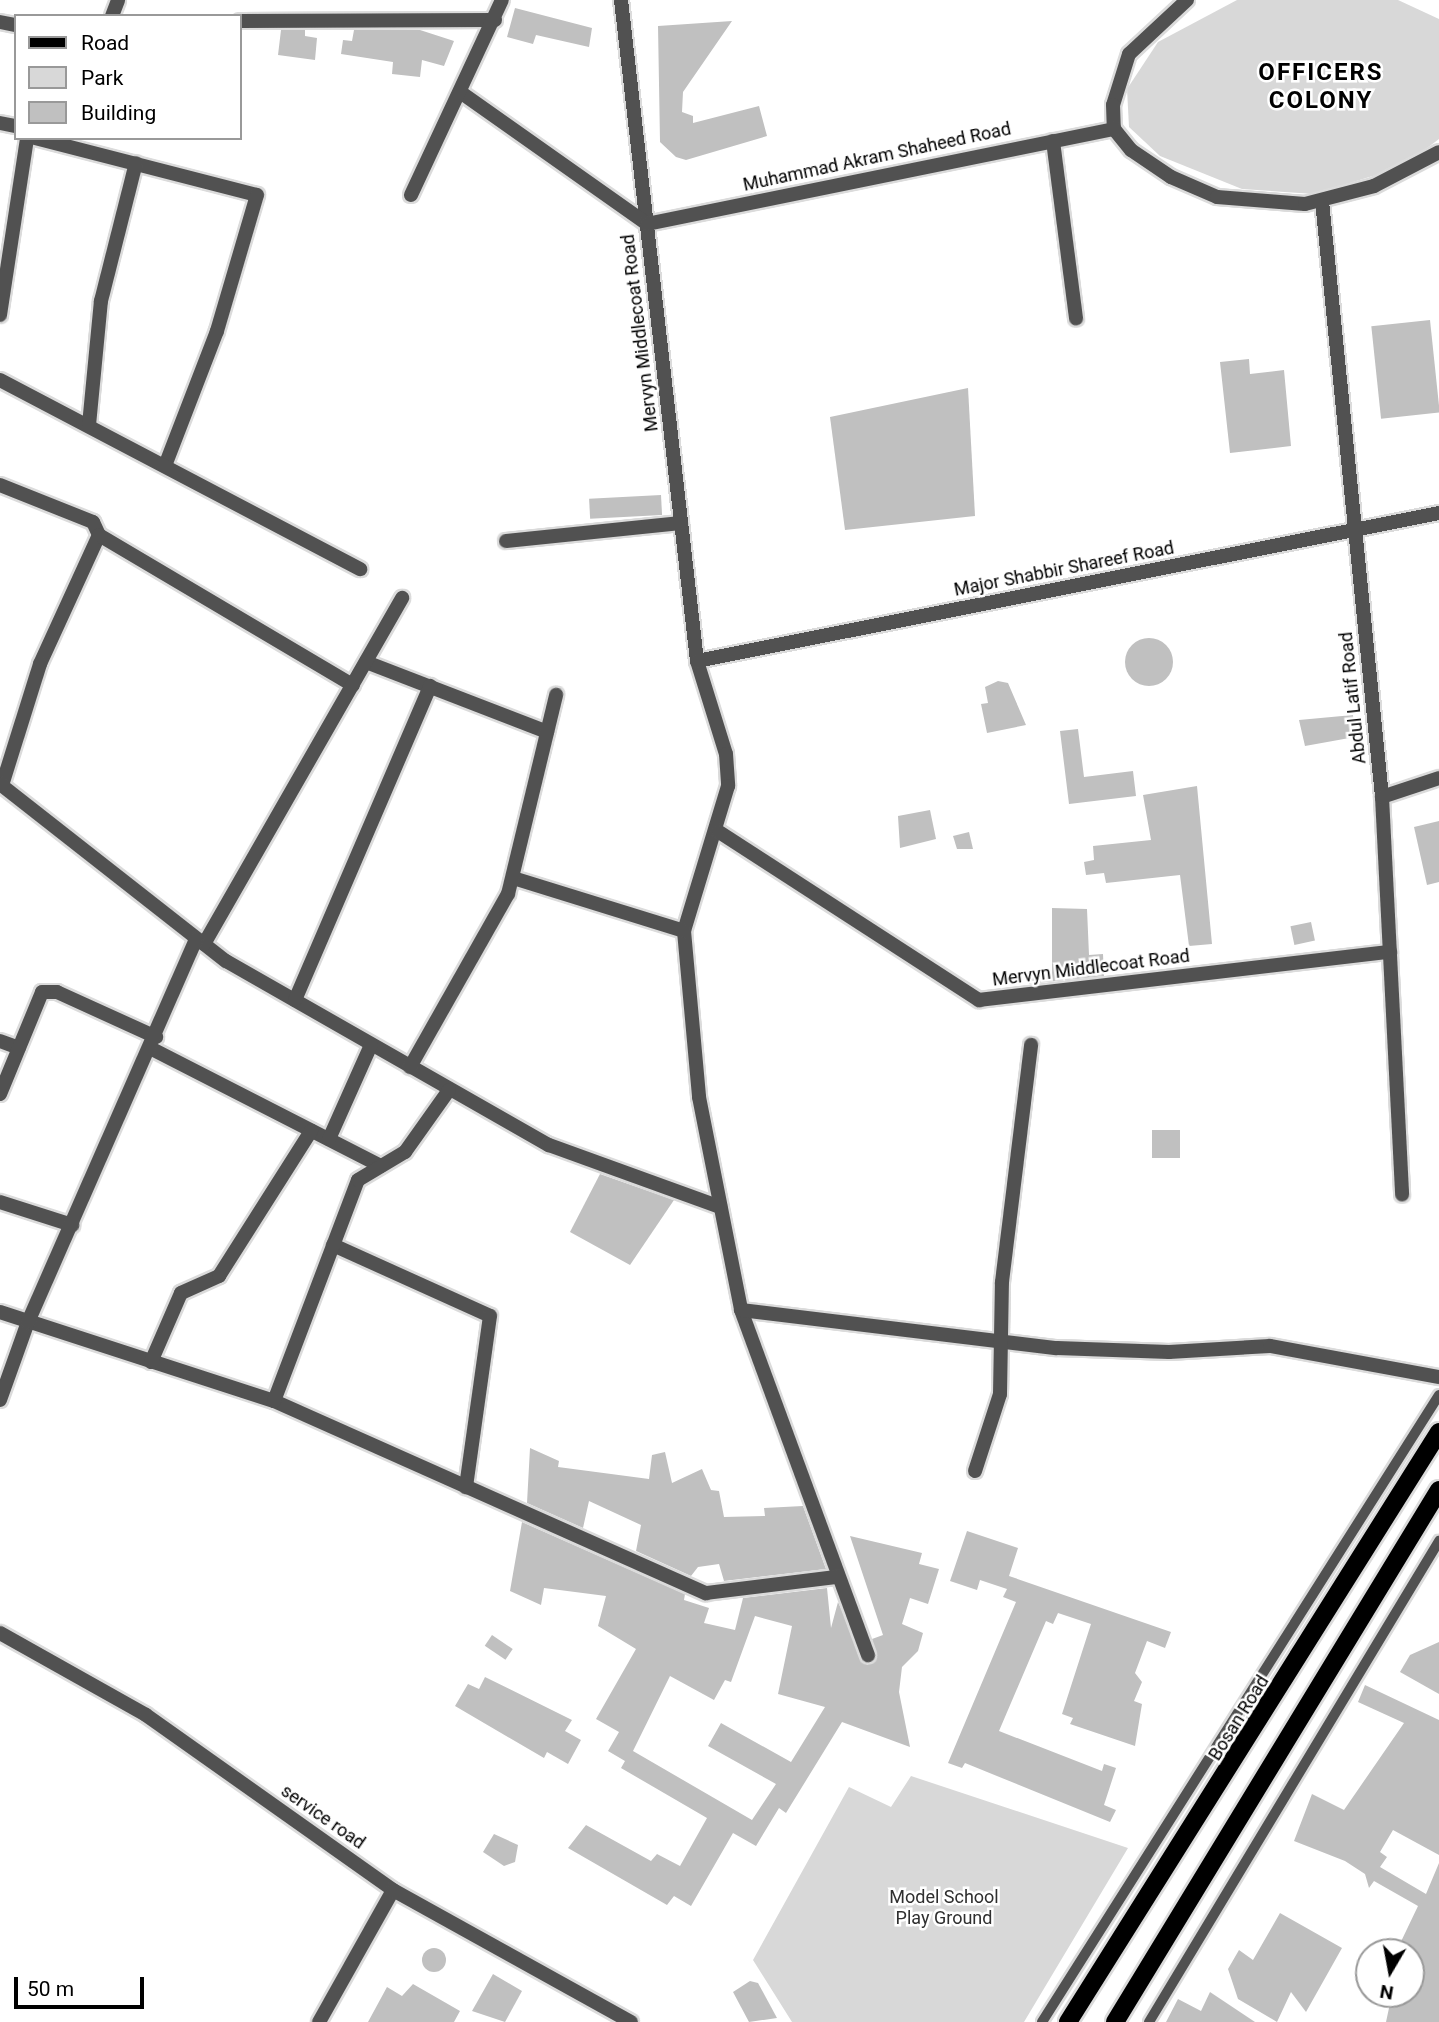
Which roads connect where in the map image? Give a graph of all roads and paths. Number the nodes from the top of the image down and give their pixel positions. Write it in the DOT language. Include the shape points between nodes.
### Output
graph roads {
  1 [pos="502,0"];
  2 [pos="621,0"];
  3 [pos="1187,0"];
  4 [pos="495,20"];
  5 [pos="242,21"];
  6 [pos="463,94"];
  7 [pos="1114,129"];
  8 [pos="27,140"];
  9 [pos="43,140"];
  10 [pos="1053,141"];
  11 [pos="1439,152"];
  12 [pos="136,163"];
  13 [pos="411,195"];
  14 [pos="1322,201"];
  15 [pos="647,224"];
  16 [pos="2,277"];
  17 [pos="0,316"];
  18 [pos="1076,319"];
  19 [pos="0,380"];
  20 [pos="89,425"];
  21 [pos="166,463"];
  22 [pos="0,485"];
  23 [pos="1439,513"];
  24 [pos="681,523"];
  25 [pos="1355,531"];
  26 [pos="99,535"];
  27 [pos="506,541"];
  28 [pos="360,569"];
  29 [pos="402,598"];
  30 [pos="697,661"];
  31 [pos="366,662"];
  32 [pos="353,685"];
  33 [pos="430,686"];
  34 [pos="556,695"];
  35 [pos="547,732"];
  36 [pos="1439,778"];
  37 [pos="1,785"];
  38 [pos="1382,797"];
  39 [pos="719,832"];
  40 [pos="513,878"];
  41 [pos="684,931"];
  42 [pos="200,942"];
  43 [pos="1390,952"];
  44 [pos="295,1000"];
  45 [pos="0,1041"];
  46 [pos="154,1043"];
  47 [pos="371,1045"];
  48 [pos="1031,1045"];
  49 [pos="19,1048"];
  50 [pos="410,1068"];
  51 [pos="449,1090"];
  52 [pos="0,1094"];
  53 [pos="311,1130"];
  54 [pos="329,1139"];
  55 [pos="381,1166"];
  56 [pos="1402,1194"];
  57 [pos="0,1202"];
  58 [pos="720,1207"];
  59 [pos="72,1225"];
  60 [pos="334,1245"];
  61 [pos="741,1310"];
  62 [pos="0,1312"];
  63 [pos="28,1322"];
  64 [pos="998,1342"];
  65 [pos="151,1362"];
  66 [pos="1439,1377"];
  67 [pos="1439,1395"];
  68 [pos="0,1400"];
  69 [pos="274,1401"];
  70 [pos="1439,1432"];
  71 [pos="975,1471"];
  72 [pos="466,1487"];
  73 [pos="1439,1490"];
  74 [pos="1439,1541"];
  75 [pos="837,1577"];
  76 [pos="0,1633"];
  77 [pos="868,1655"];
  78 [pos="393,1890"];
  79 [pos="319,2022"];
  80 [pos="631,2022"];
  81 [pos="1042,2022"];
  82 [pos="1068,2022"];
  83 [pos="1115,2022"];
  84 [pos="1149,2022"];
  1 -- 4 [label="street"];
  2 -- 15 [label="street, Mervyn Middlecoat Road"];
  3 -- 7 [label="street" via="1158,21 1120,70"];
  4 -- 5 [label="street"];
  4 -- 6 [label="street"];
  6 -- 13 [label="street"];
  6 -- 15 [label="street"];
  7 -- 10 [label="street, Muhammad Akram Shaheed Road"];
  7 -- 14 [label="street" via="1149,162 1217,197 1262,204"];
  8 -- 16 [label="street"];
  9 -- 12 [label="street"];
  10 -- 15 [label="street, Muhammad Akram Shaheed Road"];
  10 -- 18 [label="street"];
  11 -- 14 [label="street" via="1410,171"];
  12 -- 20 [label="street" via="101,301"];
  12 -- 21 [label="street" via="257,195 217,331"];
  14 -- 25 [label="street, Abdul Latif Road"];
  15 -- 24 [label="street, Mervyn Middlecoat Road"];
  16 -- 17 [label="street"];
  19 -- 20 [label="street"];
  20 -- 21 [label="street"];
  21 -- 28 [label="street"];
  22 -- 26 [label="street" via="93,522"];
  23 -- 25 [label="street, Major Shabbir Shareef Road"];
  24 -- 27 [label="street"];
  24 -- 30 [label="street, Mervyn Middlecoat Road"];
  25 -- 30 [label="street, Major Shabbir Shareef Road"];
  25 -- 38 [label="street, Abdul Latif Road"];
  26 -- 32 [label="street"];
  26 -- 37 [label="street" via="40,664"];
  29 -- 31 [label="street"];
  30 -- 39 [label="street, Mervyn Middlecoat Road" via="726,754 728,786"];
  31 -- 32 [label="street"];
  31 -- 33 [label="street"];
  32 -- 42 [label="street"];
  33 -- 35 [label="street"];
  33 -- 44 [label="street"];
  34 -- 35 [label="street"];
  35 -- 40 [label="street"];
  36 -- 38 [label="street"];
  37 -- 42 [label="street"];
  38 -- 43 [label="street, Abdul Latif Road"];
  39 -- 41 [label="street, Mervyn Middlecoat Road" via="706,851"];
  39 -- 43 [label="street, Mervyn Middlecoat Road" via="979,1000"];
  40 -- 41 [label="street"];
  40 -- 50 [label="street" via="491,933"];
  41 -- 58 [label="street" via="699,1097"];
  42 -- 44 [label="street"];
  42 -- 46 [label="street"];
  43 -- 56 [label="street, Abdul Latif Road"];
  44 -- 47 [label="street"];
  45 -- 49 [label="street"];
  46 -- 49 [label="street" via="48,990"];
  46 -- 53 [label="street"];
  46 -- 59 [label="street"];
  47 -- 50 [label="street"];
  47 -- 54 [label="street"];
  48 -- 64 [label="street"];
  49 -- 52 [label="street"];
  50 -- 51 [label="street"];
  51 -- 55 [label="street" via="405,1152"];
  51 -- 58 [label="street" via="549,1144"];
  53 -- 54 [label="street"];
  53 -- 65 [label="street" via="219,1276 181,1293"];
  54 -- 55 [label="street"];
  55 -- 60 [label="street" via="358,1180"];
  57 -- 59 [label="street"];
  58 -- 61 [label="street"];
  59 -- 63 [label="street"];
  60 -- 69 [label="street"];
  60 -- 72 [label="street" via="490,1316"];
  61 -- 64 [label="street"];
  61 -- 75 [label="street"];
  62 -- 63 [label="street"];
  63 -- 65 [label="street"];
  63 -- 68 [label="street"];
  64 -- 66 [label="street" via="1169,1352 1270,1346"];
  64 -- 71 [label="street" via="1000,1394"];
  65 -- 69 [label="street"];
  67 -- 81 [label="lane"];
  69 -- 72 [label="street"];
  70 -- 82 [label="main road, Bosan Road"];
  72 -- 75 [label="street" via="706,1593"];
  73 -- 83 [label="main road"];
  74 -- 84 [label="lane"];
  75 -- 77 [label="street"];
  76 -- 78 [label="street, service road" via="146,1715"];
  78 -- 79 [label="street"];
  78 -- 80 [label="street, service road"];
}
